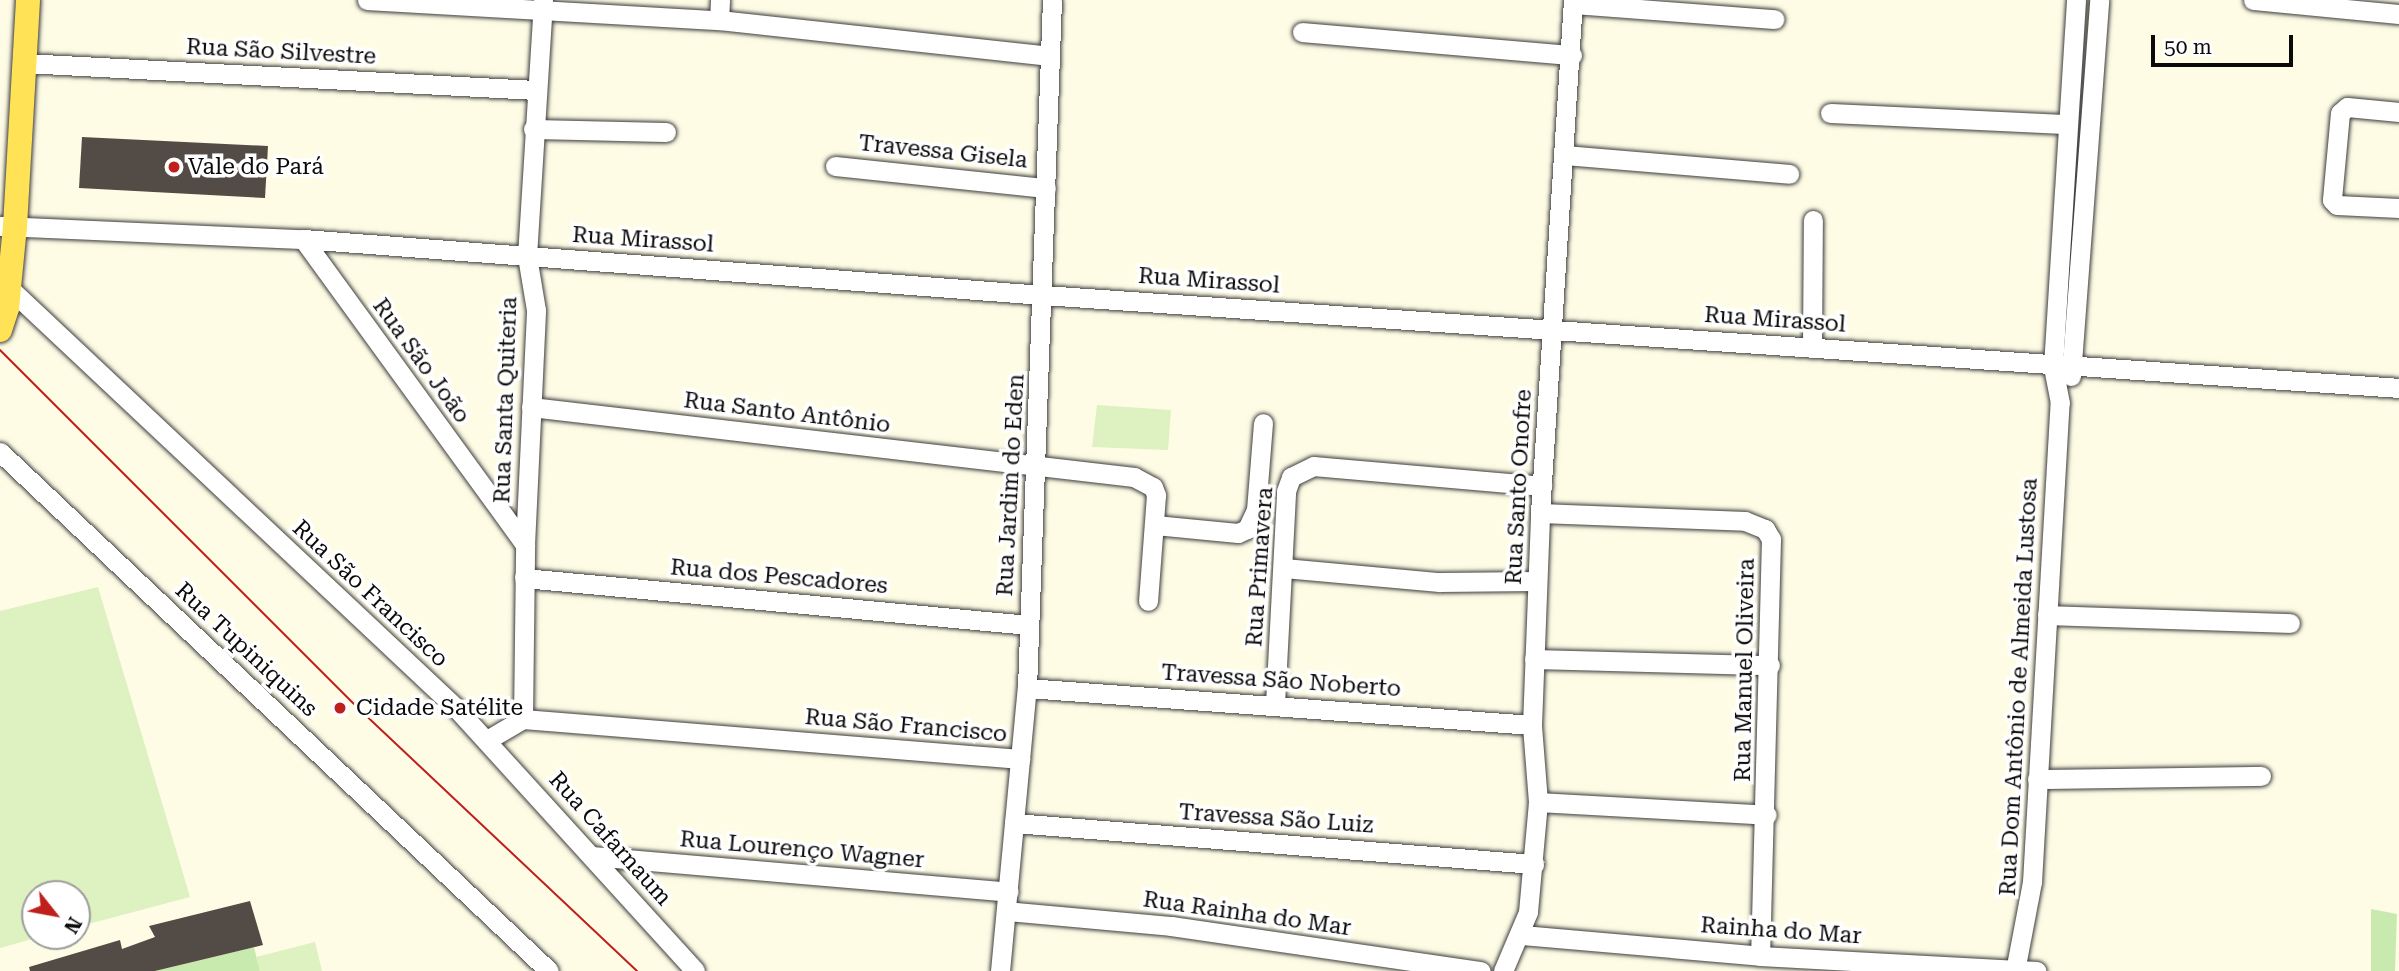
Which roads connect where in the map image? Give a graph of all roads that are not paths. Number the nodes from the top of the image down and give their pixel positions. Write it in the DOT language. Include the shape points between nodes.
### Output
graph roads {
  1 [pos="28,0"];
  2 [pos="367,0"];
  3 [pos="1052,0"];
  4 [pos="2076,0"];
  5 [pos="2099,0"];
  6 [pos="2253,0"];
  7 [pos="1573,2"];
  8 [pos="543,4"];
  9 [pos="719,10"];
  10 [pos="2399,14"];
  11 [pos="1774,19"];
  12 [pos="1302,32"];
  13 [pos="1572,55"];
  14 [pos="1048,56"];
  15 [pos="24,63"];
  16 [pos="536,90"];
  17 [pos="2399,112"];
  18 [pos="1830,113"];
  19 [pos="2065,124"];
  20 [pos="533,129"];
  21 [pos="666,132"];
  22 [pos="1566,155"];
  23 [pos="835,166"];
  24 [pos="1789,174"];
  25 [pos="1046,188"];
  26 [pos="2399,208"];
  27 [pos="1813,220"];
  28 [pos="7,226"];
  29 [pos="303,239"];
  30 [pos="527,256"];
  31 [pos="9,288"];
  32 [pos="1044,295"];
  33 [pos="1554,327"];
  34 [pos="0,330"];
  35 [pos="1812,348"];
  36 [pos="2053,366"];
  37 [pos="2075,367"];
  38 [pos="2399,388"];
  39 [pos="2060,403"];
  40 [pos="531,407"];
  41 [pos="1263,422"];
  42 [pos="0,452"];
  43 [pos="1037,469"];
  44 [pos="1542,486"];
  45 [pos="1540,513"];
  46 [pos="1155,525"];
  47 [pos="525,545"];
  48 [pos="1284,568"];
  49 [pos="524,578"];
  50 [pos="1537,581"];
  51 [pos="1148,601"];
  52 [pos="2047,615"];
  53 [pos="2290,623"];
  54 [pos="1028,625"];
  55 [pos="1534,659"];
  56 [pos="1770,665"];
  57 [pos="1027,688"];
  58 [pos="1275,704"];
  59 [pos="523,719"];
  60 [pos="1532,725"];
  61 [pos="487,740"];
  62 [pos="1020,759"];
  63 [pos="2261,776"];
  64 [pos="2037,779"];
  65 [pos="1538,802"];
  66 [pos="1767,815"];
  67 [pos="1014,823"];
  68 [pos="593,856"];
  69 [pos="1534,864"];
  70 [pos="1007,902"];
  71 [pos="1522,935"];
  72 [pos="1759,956"];
  73 [pos="2015,969"];
  74 [pos="549,971"];
  75 [pos="695,971"];
  76 [pos="1000,971"];
  77 [pos="1481,971"];
  78 [pos="1503,971"];
  79 [pos="2037,971"];
  1 -- 15 [label="main road"];
  2 -- 8 [label="street"];
  3 -- 14 [label="street, Rua Jardim do Eden"];
  4 -- 19 [label="street, Rua Dom Antônio de Almeida Lustosa"];
  5 -- 37 [label="street, Rua Dom Antônio de Almeida Lustosa"];
  6 -- 10 [label="street"];
  7 -- 11 [label="street"];
  7 -- 13 [label="street, Rua Santo Onofre"];
  8 -- 9 [label="street"];
  8 -- 16 [label="street, Rua Santa Quiteria"];
  9 -- 14 [label="street"];
  12 -- 13 [label="street"];
  13 -- 22 [label="street, Rua Santo Onofre"];
  14 -- 25 [label="street, Rua Jardim do Eden"];
  15 -- 16 [label="street, Rua São Silvestre"];
  15 -- 28 [label="main road"];
  16 -- 20 [label="street, Rua Santa Quiteria"];
  17 -- 26 [label="street" via="2347,107 2340,113 2332,200 2337,205"];
  18 -- 19 [label="street"];
  19 -- 36 [label="street, Rua Dom Antônio de Almeida Lustosa"];
  20 -- 21 [label="street"];
  20 -- 30 [label="street, Rua Santa Quiteria"];
  22 -- 24 [label="street"];
  22 -- 33 [label="street, Rua Santo Onofre"];
  23 -- 25 [label="street, Travessa Gisela"];
  25 -- 32 [label="street, Rua Jardim do Eden"];
  27 -- 35 [label="street"];
  28 -- 29 [label="street, Rua Mirassol"];
  28 -- 31 [label="main road"];
  29 -- 30 [label="street, Rua Mirassol"];
  29 -- 47 [label="street, Rua São João"];
  30 -- 32 [label="street, Rua Mirassol"];
  30 -- 40 [label="street, Rua Santa Quiteria" via="536,290"];
  31 -- 34 [label="main road"];
  31 -- 61 [label="street, Rua São Francisco"];
  32 -- 33 [label="street, Rua Mirassol"];
  32 -- 43 [label="street, Rua Jardim do Eden"];
  33 -- 35 [label="street, Rua Mirassol"];
  33 -- 44 [label="street, Rua Santo Onofre"];
  35 -- 36 [label="street, Rua Mirassol"];
  36 -- 37 [label="street, Rua Mirassol"];
  36 -- 39 [label="street, Rua Dom Antônio de Almeida Lustosa"];
  37 -- 38 [label="street, Rua Mirassol"];
  37 -- 39 [label="street, Rua Dom Antônio de Almeida Lustosa"];
  39 -- 52 [label="street, Rua Dom Antônio de Almeida Lustosa"];
  40 -- 43 [label="street, Rua Santo Antônio"];
  40 -- 47 [label="street, Rua Santa Quiteria"];
  41 -- 46 [label="street" via="1256,510 1247,529 1238,533"];
  42 -- 74 [label="street, Rua Tupiniquins"];
  43 -- 46 [label="street, Rua Santo Antônio" via="1145,481 1156,495"];
  43 -- 54 [label="street, Rua Jardim do Eden"];
  44 -- 45 [label="street, Rua Santo Onofre"];
  44 -- 48 [label="street, Rua Primavera" via="1314,466 1291,477 1286,491"];
  45 -- 50 [label="street, Rua Santo Onofre"];
  45 -- 56 [label="street, Rua Manuel Oliveira" via="1745,521 1765,529 1772,539"];
  46 -- 51 [label="street, Rua Santo Antônio"];
  47 -- 49 [label="street, Rua Santa Quiteria"];
  48 -- 50 [label="street" via="1439,582"];
  48 -- 58 [label="street, Rua Primavera"];
  49 -- 54 [label="street, Rua dos Pescadores"];
  49 -- 59 [label="street, Rua Santa Quiteria"];
  50 -- 55 [label="street, Rua Santo Onofre"];
  52 -- 53 [label="street"];
  52 -- 64 [label="street, Rua Dom Antônio de Almeida Lustosa"];
  54 -- 57 [label="street, Rua Jardim do Eden"];
  55 -- 56 [label="street"];
  55 -- 60 [label="street, Rua Santo Onofre"];
  56 -- 66 [label="street, Rua Manuel Oliveira"];
  57 -- 58 [label="street, Travessa São Noberto"];
  57 -- 62 [label="street, Rua Jardim do Eden"];
  58 -- 60 [label="street, Travessa São Noberto"];
  59 -- 61 [label="street"];
  59 -- 62 [label="street, Rua São Francisco"];
  60 -- 65 [label="street, Rua Santo Onofre"];
  61 -- 68 [label="street, Rua Cafarnaum"];
  62 -- 67 [label="street, Rua Jardim do Eden"];
  63 -- 64 [label="street"];
  64 -- 73 [label="street, Rua Dom Antônio de Almeida Lustosa" via="2030,910"];
  65 -- 66 [label="street"];
  65 -- 69 [label="street, Rua Santo Onofre"];
  66 -- 72 [label="street, Rua Manuel Oliveira"];
  67 -- 69 [label="street, Travessa São Luiz"];
  67 -- 70 [label="street, Rua Jardim do Eden"];
  68 -- 70 [label="street, Rua Lourenço Wagner"];
  68 -- 75 [label="street, Rua Cafarnaum"];
  69 -- 71 [label="street, Rua Santo Onofre"];
  70 -- 76 [label="street, Rua Jardim do Eden"];
  70 -- 77 [label="street, Rua Rainha do Mar"];
  71 -- 72 [label="street, Rainha do Mar"];
  71 -- 78 [label="street, Rua Santo Onofre"];
  72 -- 73 [label="street, Rainha do Mar"];
  73 -- 79 [label="street, Rainha do Mar"];
}
